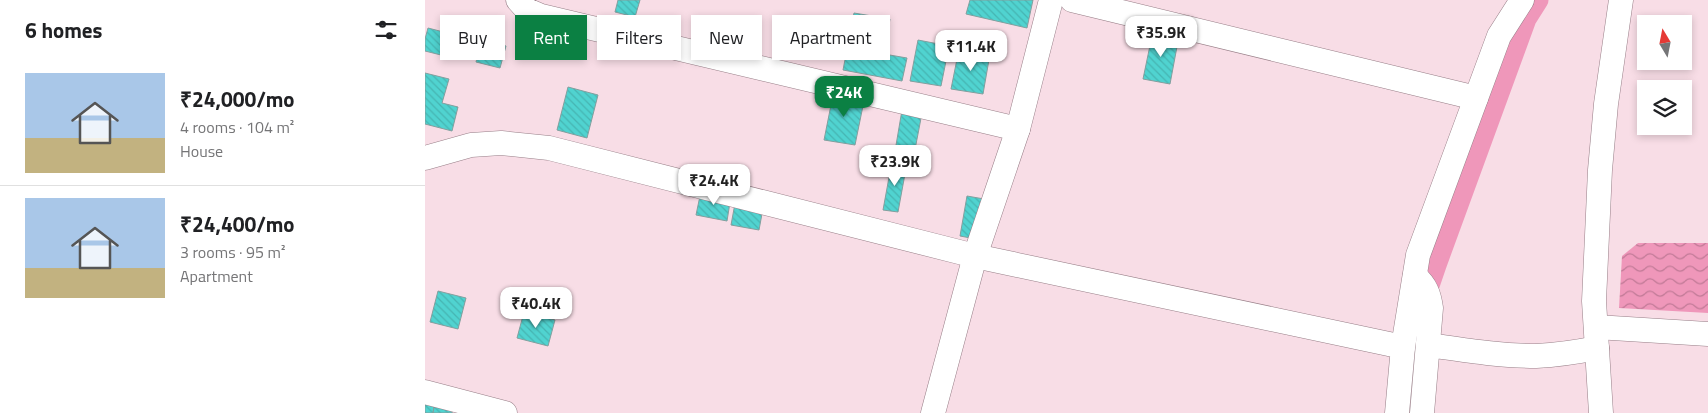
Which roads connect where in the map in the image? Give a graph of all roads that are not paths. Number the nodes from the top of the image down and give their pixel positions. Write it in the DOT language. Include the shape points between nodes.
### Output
graph roads {
  1 [pos="518,0"];
  2 [pos="1051,0"];
  3 [pos="1072,0"];
  4 [pos="1522,0"];
  5 [pos="1621,0"];
  6 [pos="1476,98"];
  7 [pos="1018,129"];
  8 [pos="425,158"];
  9 [pos="975,256"];
  10 [pos="1422,284"];
  11 [pos="1708,334"];
  12 [pos="1596,338"];
  13 [pos="1428,346"];
  14 [pos="1403,347"];
  15 [pos="425,392"];
  16 [pos="505,413"];
  17 [pos="933,413"];
  18 [pos="1397,413"];
  19 [pos="1422,413"];
  20 [pos="1601,413"];
  1 -- 7 [label="street" via="527,10 541,16"];
  2 -- 7 [label="street"];
  3 -- 6 [label="street"];
  4 -- 6 [label="street" via="1499,36"];
  5 -- 12 [label="street" via="1605,104 1600,170 1593,300"];
  6 -- 10 [label="street" via="1418,255"];
  7 -- 9 [label="street"];
  8 -- 9 [label="street" via="471,145 501,143 549,148"];
  9 -- 14 [label="street"];
  9 -- 17 [label="street"];
  10 -- 13 [label="street" via="1431,308"];
  10 -- 14 [label="street"];
  11 -- 12 [label="street"];
  12 -- 13 [label="street" via="1570,353 1535,356"];
  12 -- 20 [label="street"];
  13 -- 19 [label="street"];
  14 -- 18 [label="street"];
  15 -- 16 [label="street"];
}
